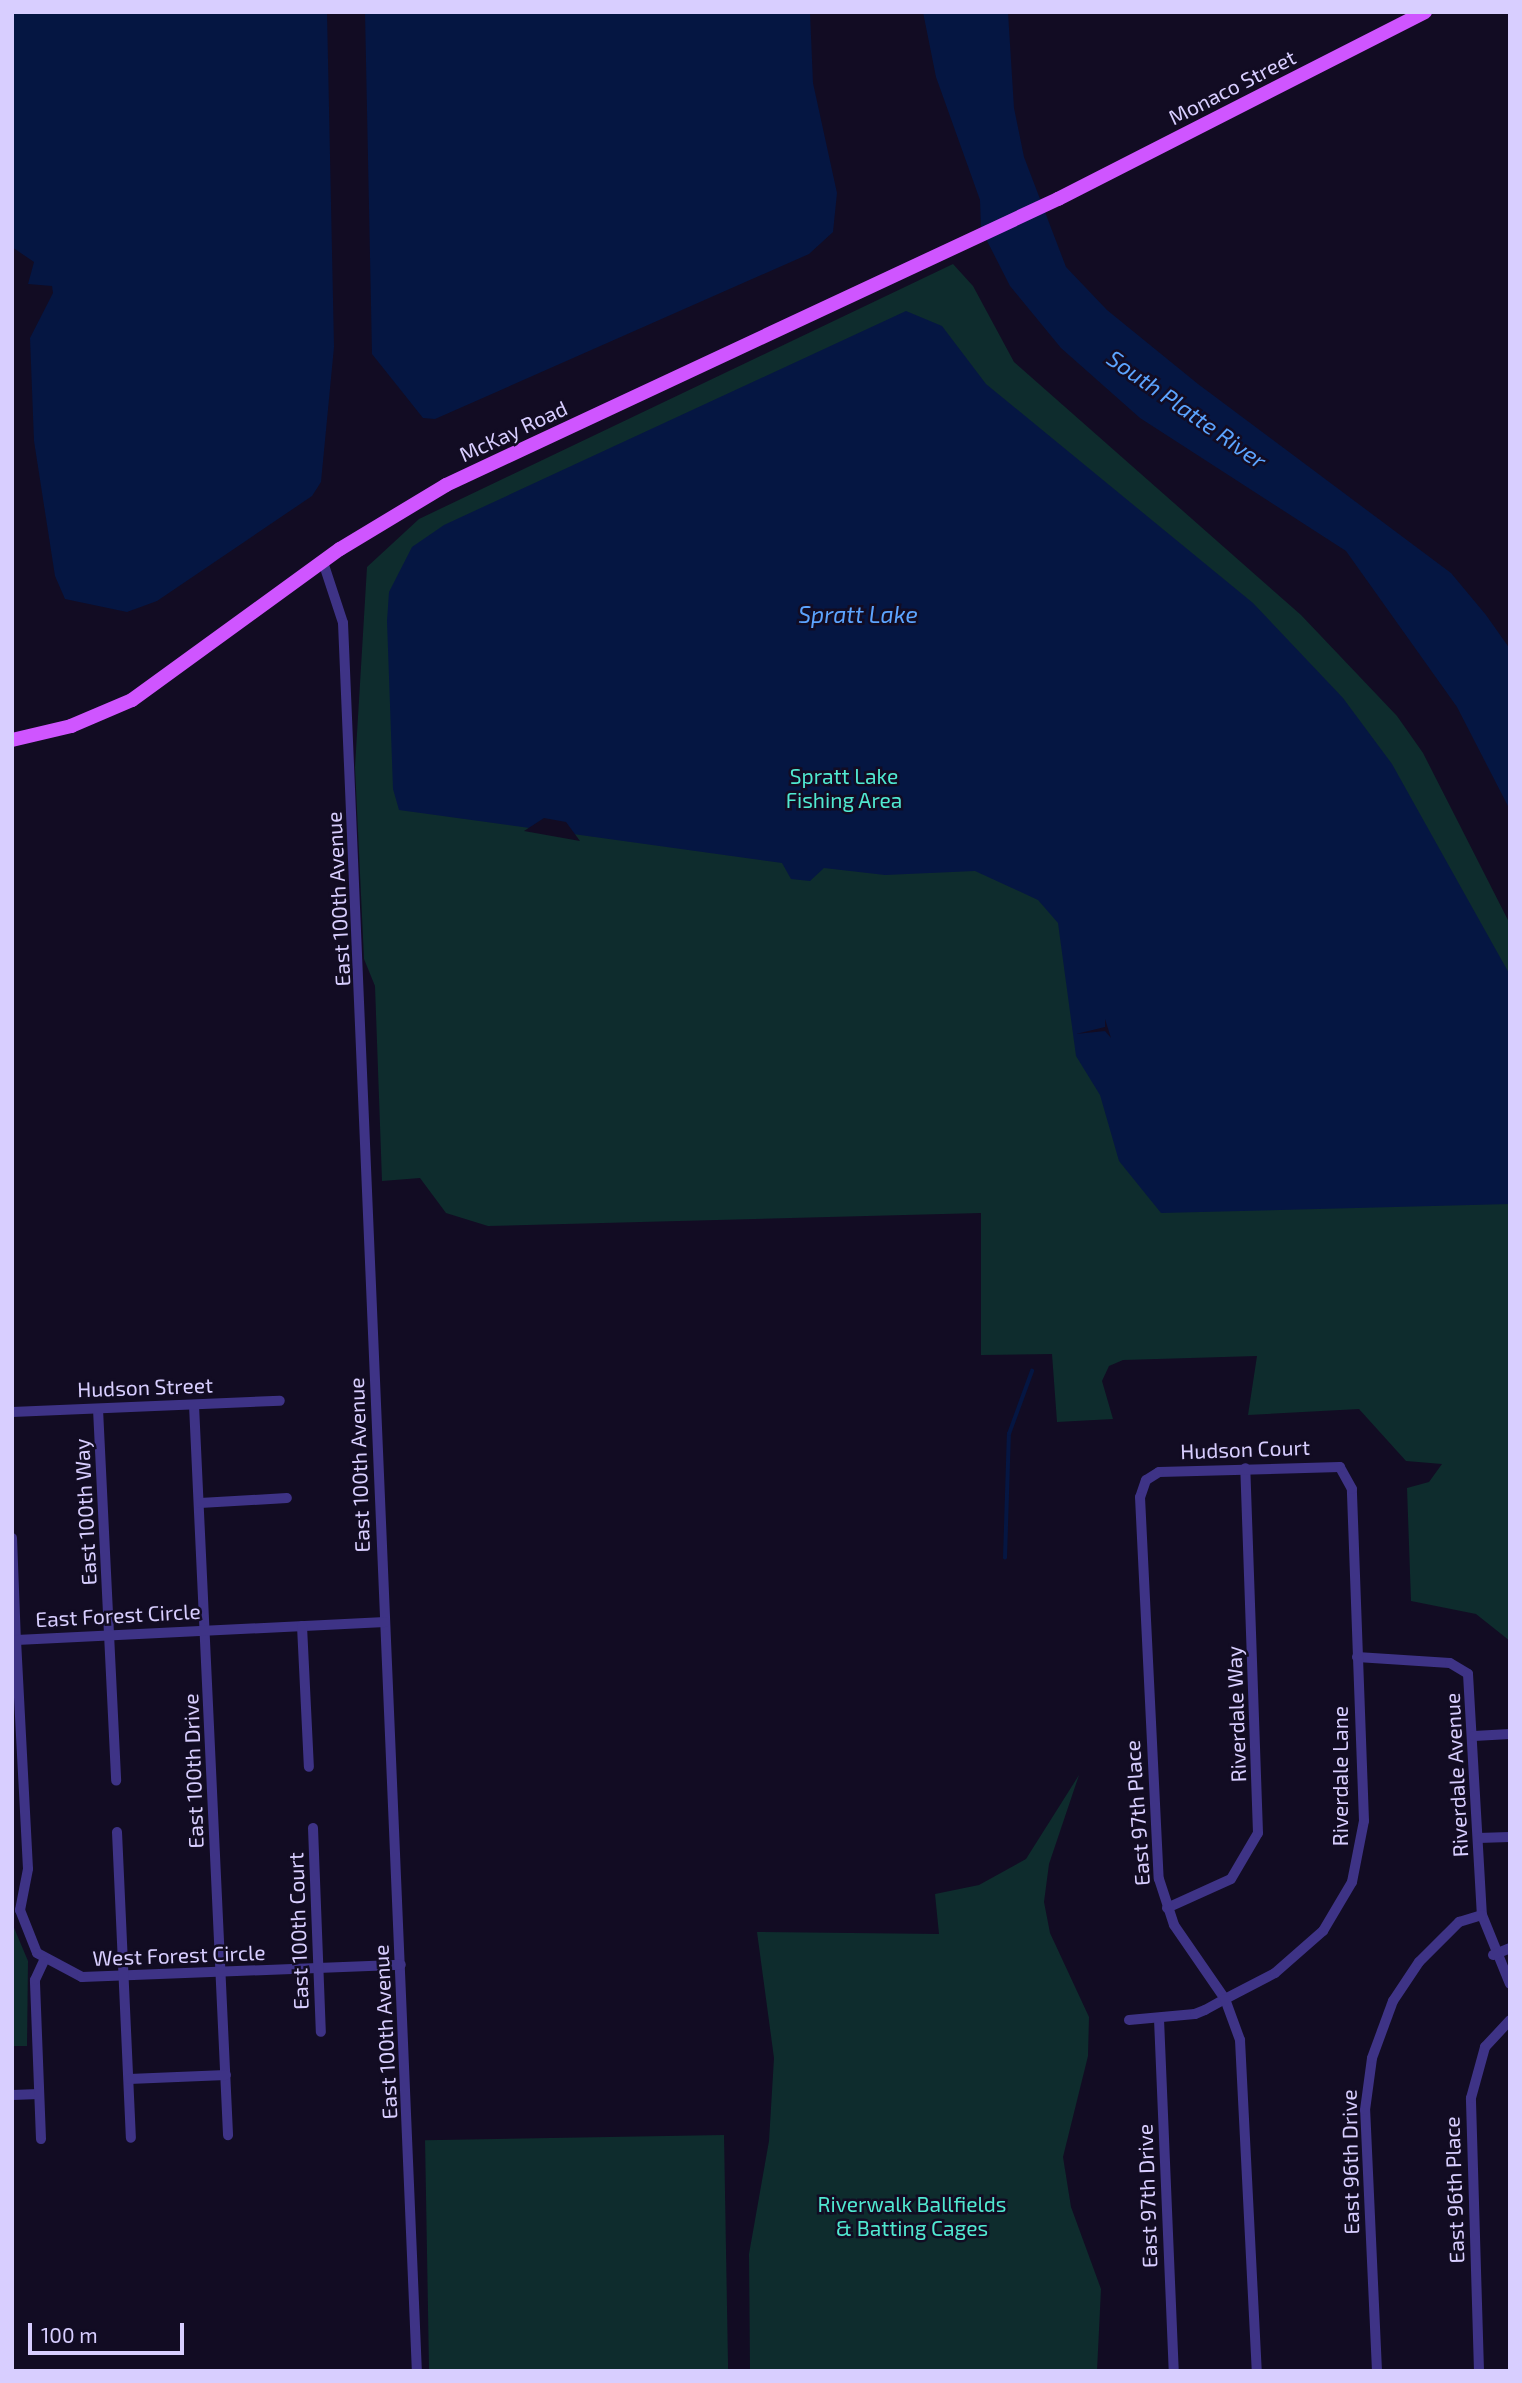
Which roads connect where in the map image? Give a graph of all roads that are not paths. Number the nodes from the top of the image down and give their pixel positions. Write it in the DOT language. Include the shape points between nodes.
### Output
graph roads {
  1 [pos="1425,12"];
  2 [pos="1058,200"];
  3 [pos="323,562"];
  4 [pos="12,740"];
  5 [pos="280,1401"];
  6 [pos="194,1405"];
  7 [pos="98,1409"];
  8 [pos="12,1412"];
  9 [pos="1245,1468"];
  10 [pos="1348,1476"];
  11 [pos="1144,1483"];
  12 [pos="287,1498"];
  13 [pos="200,1503"];
  14 [pos="12,1538"];
  15 [pos="385,1622"];
  16 [pos="302,1626"];
  17 [pos="206,1630"];
  18 [pos="111,1634"];
  19 [pos="16,1640"];
  20 [pos="1357,1657"];
  21 [pos="16,1704"];
  22 [pos="1510,1734"];
  23 [pos="1474,1736"];
  24 [pos="309,1767"];
  25 [pos="116,1781"];
  26 [pos="18,1802"];
  27 [pos="313,1828"];
  28 [pos="117,1832"];
  29 [pos="1510,1837"];
  30 [pos="1478,1838"];
  31 [pos="16,1901"];
  32 [pos="1167,1908"];
  33 [pos="1482,1915"];
  34 [pos="1510,1948"];
  35 [pos="1493,1955"];
  36 [pos="44,1961"];
  37 [pos="401,1965"];
  38 [pos="318,1969"];
  39 [pos="221,1973"];
  40 [pos="124,1977"];
  41 [pos="1510,1984"];
  42 [pos="1225,1999"];
  43 [pos="1159,2019"];
  44 [pos="1129,2020"];
  45 [pos="1510,2020"];
  46 [pos="321,2032"];
  47 [pos="226,2075"];
  48 [pos="129,2079"];
  49 [pos="39,2094"];
  50 [pos="12,2095"];
  51 [pos="228,2135"];
  52 [pos="131,2138"];
  53 [pos="41,2139"];
  54 [pos="417,2371"];
  55 [pos="1174,2371"];
  56 [pos="1256,2371"];
  57 [pos="1377,2371"];
  58 [pos="1479,2371"];
  1 -- 2 [label="main road, Monaco Street"];
  2 -- 3 [label="main road, McKay Road" via="446,485"];
  3 -- 4 [label="main road, McKay Road" via="132,700 71,726"];
  3 -- 15 [label="street, East 100th Avenue" via="343,623"];
  5 -- 6 [label="street, Hudson Street"];
  6 -- 7 [label="street, Hudson Street"];
  6 -- 13 [label="street, East 100th Drive"];
  7 -- 8 [label="street, Hudson Street"];
  7 -- 18 [label="street, East 100th Way"];
  9 -- 10 [label="street, Hudson Court" via="1331,1465"];
  9 -- 11 [label="street, Hudson Court" via="1159,1472"];
  9 -- 32 [label="street, Riverdale Way" via="1258,1833 1231,1879"];
  10 -- 20 [label="street, Riverdale Lane"];
  11 -- 32 [label="street, East 97th Place" via="1155,1853"];
  12 -- 13 [label="street"];
  13 -- 17 [label="street, East 100th Drive"];
  14 -- 19 [label="street"];
  15 -- 16 [label="street, East Forest Circle"];
  15 -- 37 [label="street, East 100th Avenue"];
  16 -- 17 [label="street, East Forest Circle"];
  16 -- 24 [label="street"];
  17 -- 18 [label="street, East Forest Circle"];
  17 -- 39 [label="street, East 100th Drive"];
  18 -- 19 [label="street, East Forest Circle"];
  18 -- 25 [label="street, East 100th Way"];
  19 -- 21 [label="street, East Forest Circle"];
  20 -- 23 [label="street, Riverdale Avenue" via="1463,1668 1471,1683"];
  20 -- 42 [label="street, Riverdale Lane" via="1364,1821 1352,1882 1309,1947"];
  21 -- 26 [label="street, East Forest Circle"];
  22 -- 23 [label="street"];
  23 -- 30 [label="street, Riverdale Avenue"];
  26 -- 31 [label="street" via="28,1869"];
  27 -- 38 [label="street, East 100th Court"];
  28 -- 40 [label="street"];
  29 -- 30 [label="street"];
  30 -- 33 [label="street, Riverdale Avenue"];
  31 -- 36 [label="street" via="24,1932"];
  32 -- 42 [label="street, East 97th Place"];
  33 -- 35 [label="street, Riverdale Avenue"];
  33 -- 57 [label="street, East 96th Drive" via="1459,1922 1419,1962 1393,2001 1372,2058 1365,2110"];
  34 -- 35 [label="street"];
  35 -- 41 [label="street, Riverdale Avenue"];
  36 -- 40 [label="street, West Forest Circle" via="82,1977"];
  36 -- 49 [label="street" via="35,1980"];
  37 -- 38 [label="street, West Forest Circle"];
  37 -- 54 [label="street, East 100th Avenue"];
  38 -- 39 [label="street, West Forest Circle"];
  38 -- 46 [label="street, East 100th Court"];
  39 -- 40 [label="street, West Forest Circle"];
  39 -- 47 [label="street, East 100th Drive"];
  40 -- 48 [label="street"];
  42 -- 43 [label="street, Riverdale Lane" via="1195,2014"];
  42 -- 56 [label="street, East 97th Place" via="1245,2078"];
  43 -- 44 [label="street, Riverdale Lane"];
  43 -- 55 [label="street, East 97th Drive"];
  45 -- 58 [label="street, East 96th Place" via="1485,2047 1471,2098"];
  47 -- 48 [label="street"];
  47 -- 51 [label="street, East 100th Drive"];
  48 -- 52 [label="street"];
  49 -- 50 [label="street"];
  49 -- 53 [label="street"];
}
